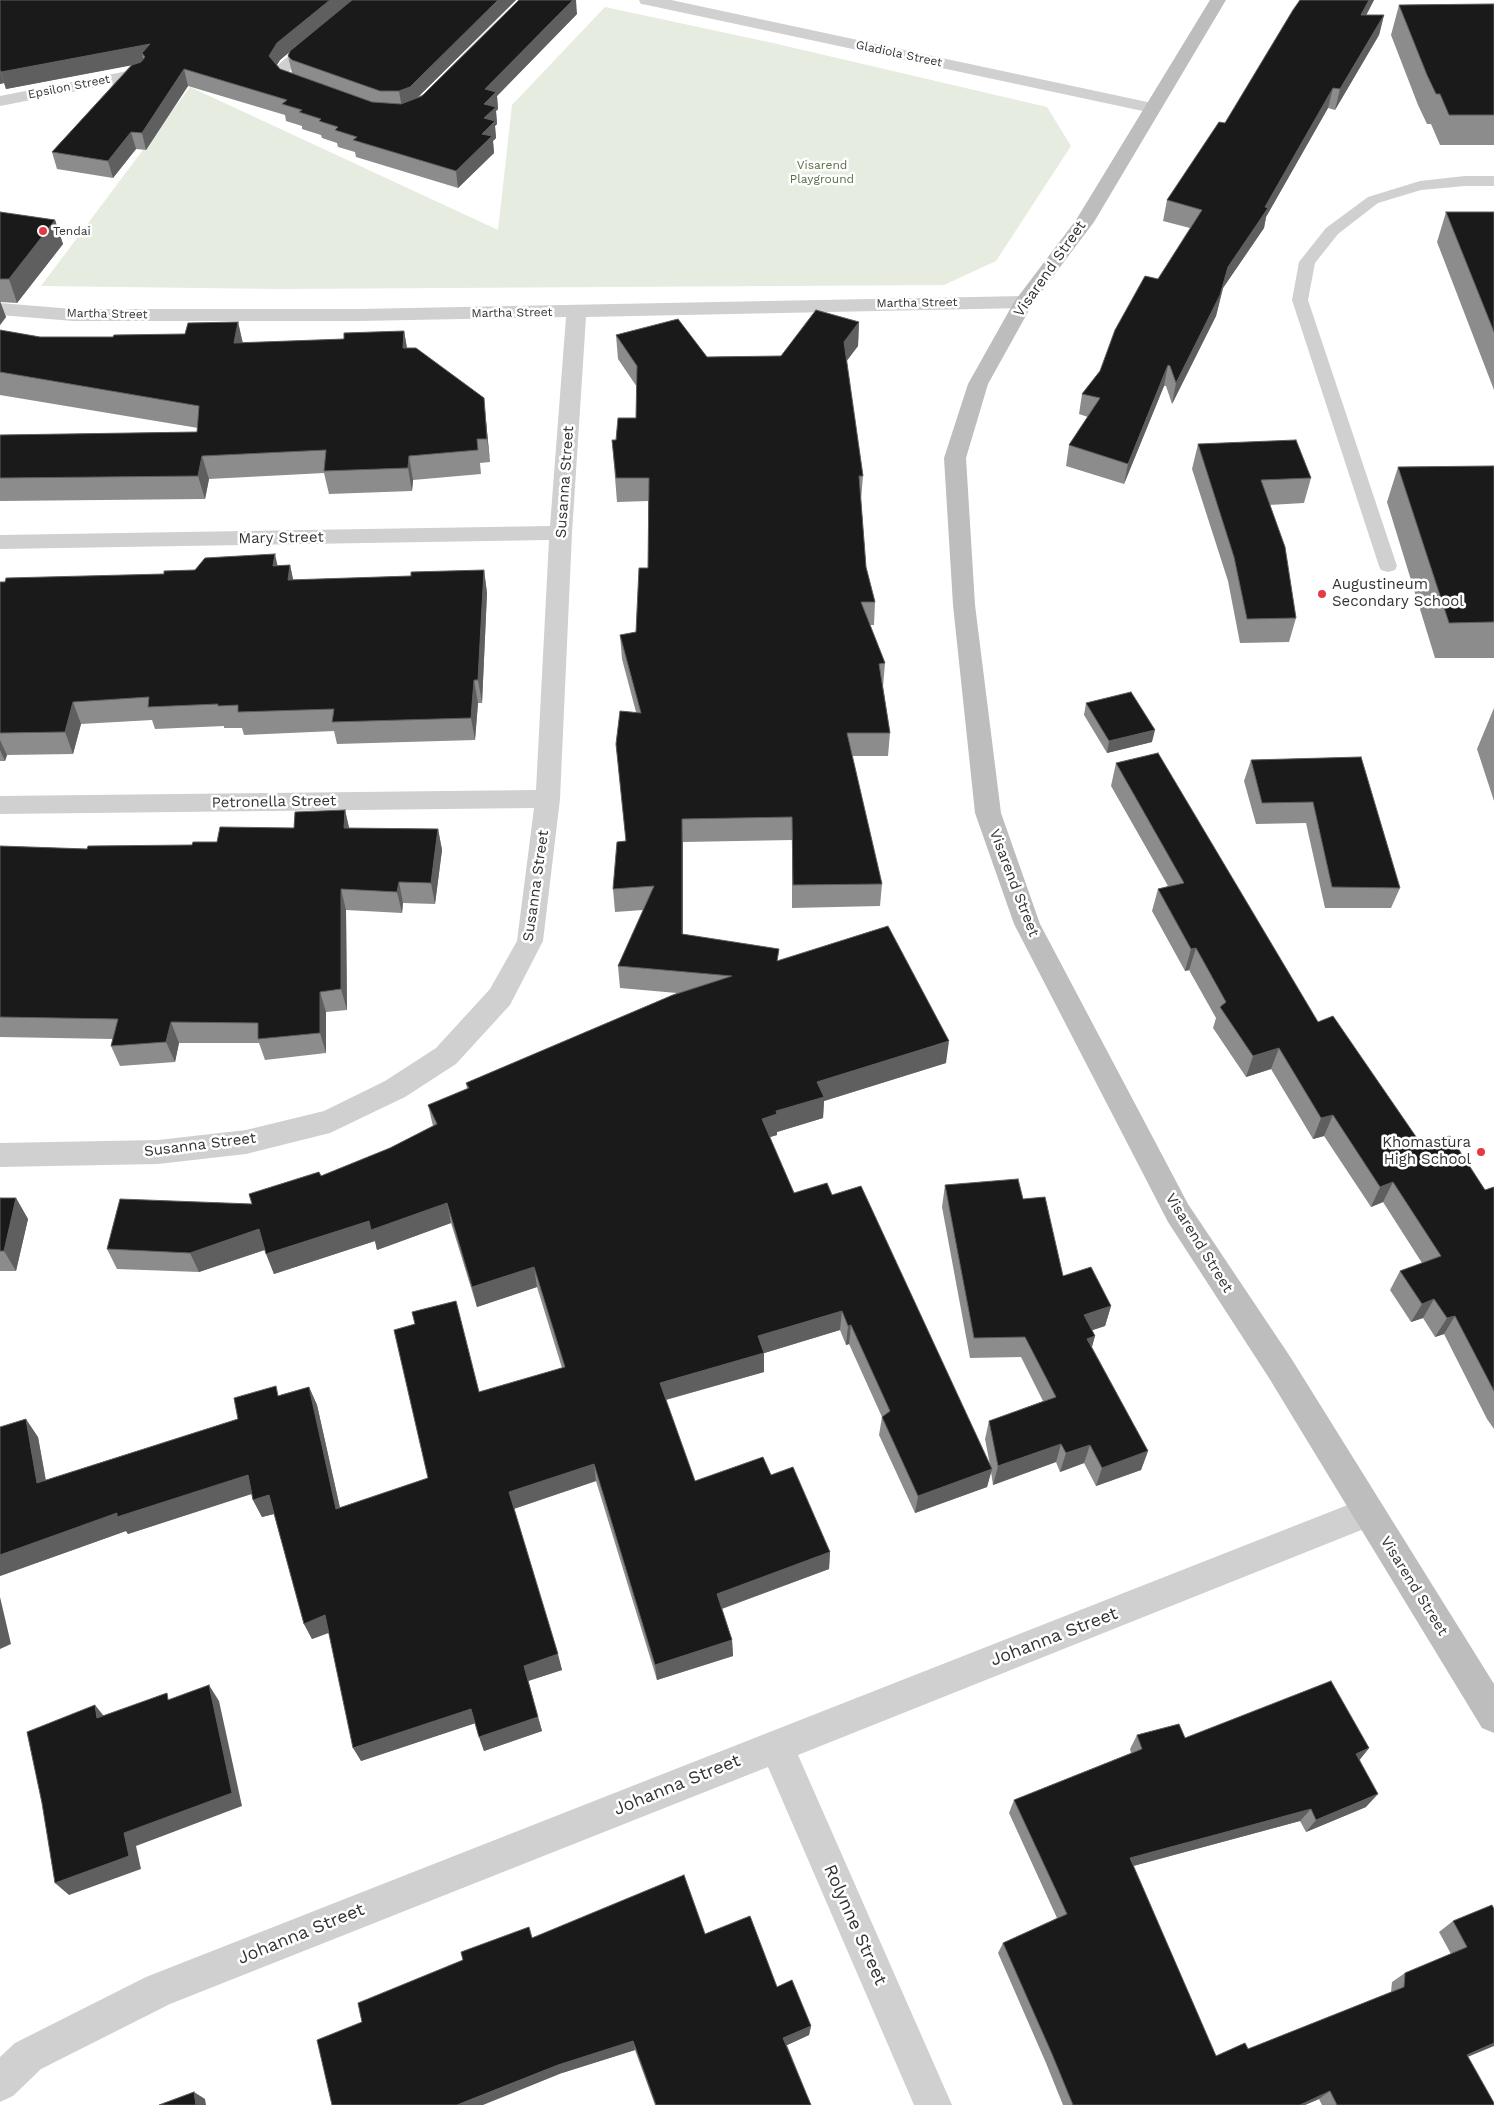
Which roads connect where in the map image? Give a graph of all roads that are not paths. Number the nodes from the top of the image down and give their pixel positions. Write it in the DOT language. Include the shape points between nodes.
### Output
graph roads {
  1 [pos="647,0"];
  2 [pos="1218,0"];
  3 [pos="322,35"];
  4 [pos="138,74"];
  5 [pos="316,91"];
  6 [pos="0,100"];
  7 [pos="1152,108"];
  8 [pos="1494,181"];
  9 [pos="1024,302"];
  10 [pos="0,309"];
  11 [pos="576,312"];
  12 [pos="561,533"];
  13 [pos="0,542"];
  14 [pos="1388,566"];
  15 [pos="548,799"];
  16 [pos="0,805"];
  17 [pos="0,1154"];
  18 [pos="1368,1512"];
  19 [pos="1494,1716"];
  20 [pos="776,1746"];
  21 [pos="0,2082"];
  22 [pos="933,2105"];
  1 -- 7 [label="street, Gladiola Street"];
  2 -- 7 [label="street, Visarend Street"];
  3 -- 5 [label="lane" via="286,64 281,74 289,81"];
  4 -- 6 [label="street, Epsilon Street"];
  7 -- 9 [label="street, Visarend Street" via="1084,222"];
  8 -- 14 [label="lane" via="1420,186 1373,200 1332,231 1307,262 1300,300"];
  9 -- 11 [label="street, Martha Street"];
  9 -- 18 [label="street, Visarend Street" via="978,384 955,458 964,605 988,813 1027,924 1178,1213 1280,1368"];
  10 -- 11 [label="street, Martha Street" via="82,315 359,316"];
  11 -- 12 [label="street, Susanna Street"];
  12 -- 13 [label="street, Mary Street"];
  12 -- 15 [label="street, Susanna Street"];
  15 -- 16 [label="street, Petronella Street"];
  15 -- 17 [label="street, Susanna Street" via="530,941 500,996 446,1056 395,1090 330,1121 246,1142 158,1152"];
  18 -- 19 [label="street, Visarend Street"];
  18 -- 20 [label="street, Johanna Street"];
  20 -- 21 [label="street, Johanna Street" via="159,1990 28,2056"];
  20 -- 22 [label="street, Rolynne Street"];
}
